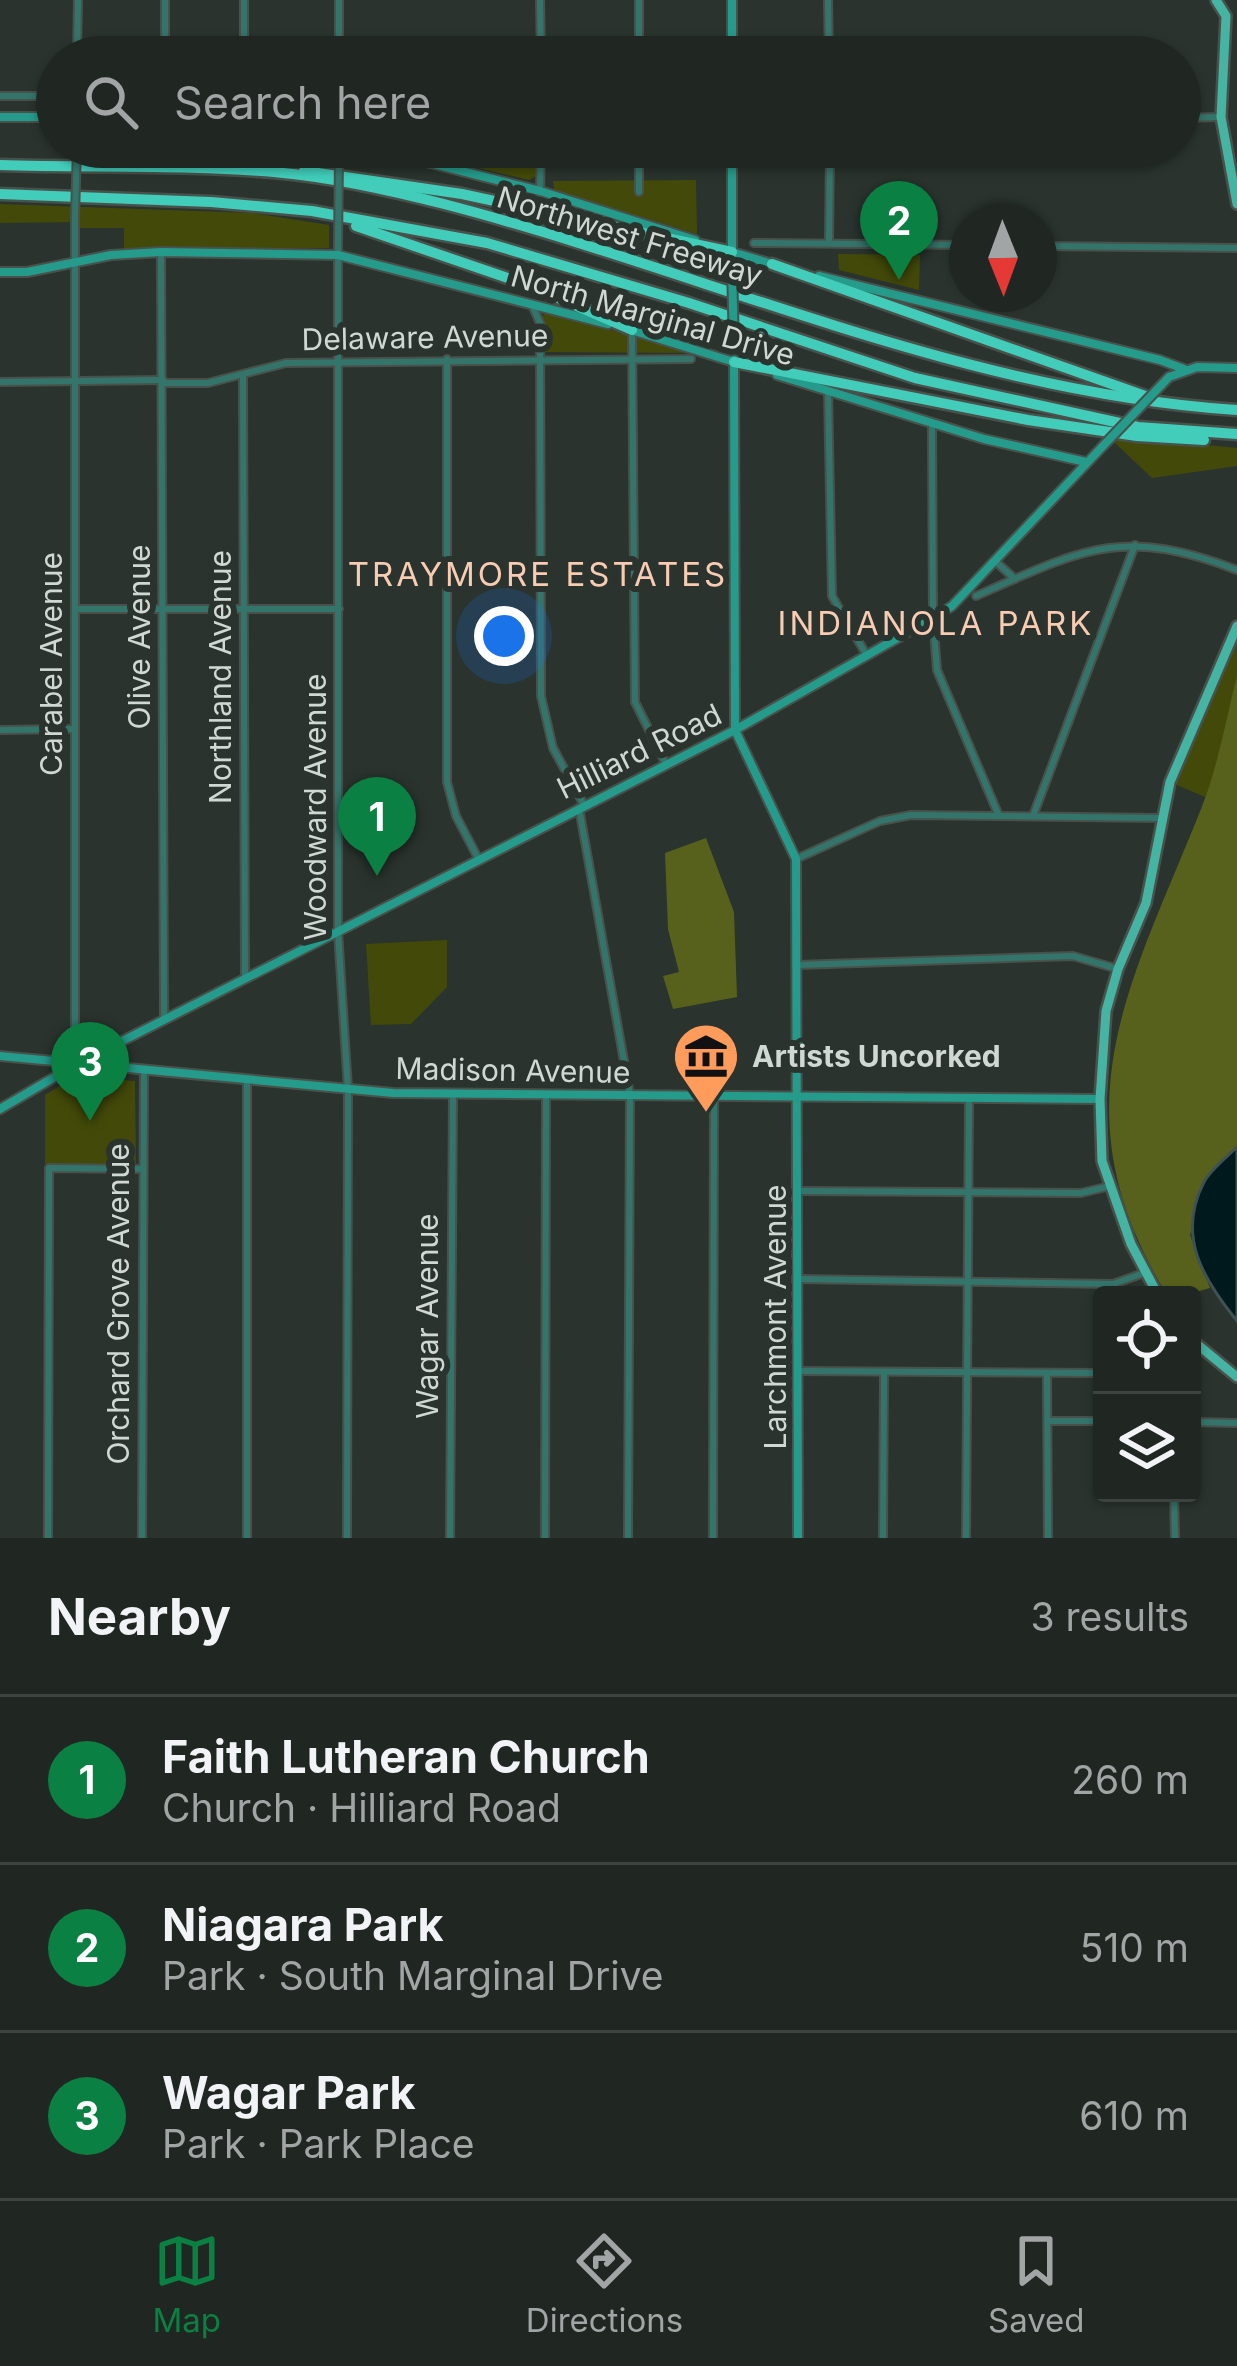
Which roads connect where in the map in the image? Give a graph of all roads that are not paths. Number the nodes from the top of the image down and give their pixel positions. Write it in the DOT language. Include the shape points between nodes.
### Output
graph roads {
  1 [pos="78,0"];
  2 [pos="165,0"];
  3 [pos="244,0"];
  4 [pos="339,0"];
  5 [pos="540,0"];
  6 [pos="639,0"];
  7 [pos="732,0"];
  8 [pos="828,0"];
  9 [pos="1218,1"];
  10 [pos="77,36"];
  11 [pos="165,36"];
  12 [pos="244,36"];
  13 [pos="339,36"];
  14 [pos="541,36"];
  15 [pos="639,36"];
  16 [pos="732,36"];
  17 [pos="829,36"];
  18 [pos="0,96"];
  19 [pos="36,97"];
  20 [pos="0,117"];
  21 [pos="36,117"];
  22 [pos="1201,117"];
  23 [pos="1221,117"];
  24 [pos="0,165"];
  25 [pos="36,166"];
  26 [pos="76,168"];
  27 [pos="106,168"];
  28 [pos="339,168"];
  29 [pos="451,168"];
  30 [pos="541,168"];
  31 [pos="639,168"];
  32 [pos="732,168"];
  33 [pos="830,168"];
  34 [pos="283,173"];
  35 [pos="540,190"];
  36 [pos="639,192"];
  37 [pos="0,194"];
  38 [pos="211,202"];
  39 [pos="1237,204"];
  40 [pos="754,243"];
  41 [pos="830,243"];
  42 [pos="949,245"];
  43 [pos="1057,245"];
  44 [pos="1237,248"];
  45 [pos="338,250"];
  46 [pos="161,252"];
  47 [pos="732,258"];
  48 [pos="75,264"];
  49 [pos="772,264"];
  50 [pos="0,272"];
  51 [pos="531,304"];
  52 [pos="555,311"];
  53 [pos="540,323"];
  54 [pos="632,330"];
  55 [pos="734,356"];
  56 [pos="539,358"];
  57 [pos="447,359"];
  58 [pos="632,359"];
  59 [pos="691,359"];
  60 [pos="339,361"];
  61 [pos="1237,368"];
  62 [pos="1184,369"];
  63 [pos="243,375"];
  64 [pos="75,380"];
  65 [pos="163,381"];
  66 [pos="0,382"];
  67 [pos="828,391"];
  68 [pos="1165,405"];
  69 [pos="1237,410"];
  70 [pos="932,424"];
  71 [pos="1237,437"];
  72 [pos="1088,462"];
  73 [pos="1135,545"];
  74 [pos="994,561"];
  75 [pos="1237,570"];
  76 [pos="1015,579"];
  77 [pos="976,596"];
  78 [pos="163,608"];
  79 [pos="243,608"];
  80 [pos="76,609"];
  81 [pos="339,609"];
  82 [pos="932,618"];
  83 [pos="1237,626"];
  84 [pos="866,654"];
  85 [pos="75,729"];
  86 [pos="0,730"];
  87 [pos="735,730"];
  88 [pos="666,764"];
  89 [pos="581,806"];
  90 [pos="999,816"];
  91 [pos="1033,816"];
  92 [pos="1160,818"];
  93 [pos="478,858"];
  94 [pos="796,859"];
  95 [pos="338,931"];
  96 [pos="794,965"];
  97 [pos="1118,969"];
  98 [pos="244,980"];
  99 [pos="164,1022"];
  100 [pos="0,1056"];
  101 [pos="75,1065"];
  102 [pos="144,1070"];
  103 [pos="247,1079"];
  104 [pos="348,1089"];
  105 [pos="453,1094"];
  106 [pos="546,1095"];
  107 [pos="630,1095"];
  108 [pos="714,1096"];
  109 [pos="800,1096"];
  110 [pos="969,1097"];
  111 [pos="1100,1099"];
  112 [pos="0,1109"];
  113 [pos="143,1169"];
  114 [pos="1110,1186"];
  115 [pos="800,1191"];
  116 [pos="967,1191"];
  117 [pos="1144,1273"];
  118 [pos="800,1279"];
  119 [pos="966,1281"];
  120 [pos="1152,1286"];
  121 [pos="1201,1354"];
  122 [pos="798,1372"];
  123 [pos="884,1372"];
  124 [pos="966,1373"];
  125 [pos="1047,1373"];
  126 [pos="1093,1373"];
  127 [pos="1237,1377"];
  128 [pos="1048,1421"];
  129 [pos="1093,1421"];
  130 [pos="1201,1422"];
  131 [pos="1237,1423"];
  132 [pos="1174,1502"];
  133 [pos="48,1538"];
  134 [pos="142,1538"];
  135 [pos="247,1538"];
  136 [pos="347,1538"];
  137 [pos="450,1538"];
  138 [pos="545,1538"];
  139 [pos="628,1538"];
  140 [pos="713,1538"];
  141 [pos="798,1538"];
  142 [pos="883,1538"];
  143 [pos="966,1538"];
  144 [pos="1048,1538"];
  145 [pos="1174,1538"];
  1 -- 10 [label="street"];
  2 -- 11 [label="street"];
  3 -- 12 [label="street"];
  4 -- 13 [label="street"];
  5 -- 14 [label="street"];
  6 -- 15 [label="street"];
  7 -- 16 [label="main road"];
  8 -- 17 [label="street"];
  9 -- 23 [label="main road" via="1226,26"];
  18 -- 19 [label="street"];
  20 -- 21 [label="main road"];
  22 -- 23 [label="street"];
  23 -- 39 [label="main road"];
  24 -- 25 [label="highway, Northwest Freeway"];
  26 -- 48 [label="street, Carabel Avenue, bridge"];
  27 -- 34 [label="highway, Northwest Freeway"];
  28 -- 45 [label="street, Woodward Avenue, bridge"];
  29 -- 35 [label="main road"];
  30 -- 35 [label="street"];
  31 -- 36 [label="street"];
  32 -- 47 [label="main road"];
  33 -- 41 [label="street"];
  34 -- 47 [label="highway" via="462,194"];
  34 -- 68 [label="highway, Northwest Freeway" via="442,203 957,364"];
  35 -- 47 [label="main road"];
  37 -- 38 [label="highway, Northwest Freeway"];
  38 -- 54 [label="highway" via="381,232"];
  38 -- 71 [label="highway, Northwest Freeway" via="488,243 915,378 1138,428"];
  40 -- 41 [label="street"];
  41 -- 42 [label="street"];
  43 -- 44 [label="street"];
  45 -- 46 [label="main road, North Marginal Drive"];
  45 -- 51 [label="main road, North Marginal Drive"];
  45 -- 60 [label="street, Woodward Avenue"];
  46 -- 48 [label="main road, North Marginal Drive"];
  46 -- 65 [label="street, Olive Avenue"];
  47 -- 49 [label="main road"];
  47 -- 55 [label="main road, bridge"];
  48 -- 50 [label="main road, North Marginal Drive"];
  48 -- 64 [label="street, Carabel Avenue"];
  49 -- 62 [label="main road"];
  49 -- 68 [label="highway"];
  51 -- 52 [label="main road, North Marginal Drive"];
  51 -- 53 [label="street"];
  52 -- 53 [label="street"];
  52 -- 54 [label="main road, North Marginal Drive"];
  53 -- 56 [label="street"];
  54 -- 55 [label="main road, North Marginal Drive"];
  54 -- 58 [label="street"];
  55 -- 67 [label="main road, North Marginal Drive"];
  55 -- 71 [label="highway" via="1028,420 1137,436"];
  55 -- 87 [label="main road"];
  56 -- 57 [label="street, Delaware Avenue"];
  56 -- 58 [label="street, Delaware Avenue"];
  56 -- 89 [label="street" via="541,696"];
  57 -- 60 [label="street, Delaware Avenue"];
  57 -- 93 [label="street" via="447,782"];
  58 -- 59 [label="street, Delaware Avenue"];
  58 -- 88 [label="street" via="635,701"];
  60 -- 63 [label="street, Delaware Avenue"];
  60 -- 81 [label="street, Woodward Avenue"];
  61 -- 62 [label="main road, Hilliard Road"];
  62 -- 72 [label="main road, Hilliard Road, bridge"];
  63 -- 65 [label="street, Delaware Avenue"];
  63 -- 79 [label="street, Northland Avenue"];
  64 -- 65 [label="street, Delaware Avenue"];
  64 -- 66 [label="street, Delaware Avenue"];
  64 -- 80 [label="street, Carabel Avenue"];
  65 -- 78 [label="street, Olive Avenue"];
  67 -- 70 [label="main road, North Marginal Drive"];
  67 -- 84 [label="street" via="832,596"];
  68 -- 69 [label="highway, Northwest Freeway"];
  70 -- 72 [label="main road, North Marginal Drive"];
  70 -- 82 [label="street"];
  72 -- 74 [label="main road, Hilliard Road"];
  73 -- 75 [label="street" via="1192,552"];
  73 -- 76 [label="street" via="1095,547"];
  73 -- 91 [label="street"];
  74 -- 76 [label="street"];
  74 -- 82 [label="main road, Hilliard Road"];
  76 -- 77 [label="street"];
  78 -- 79 [label="street"];
  78 -- 80 [label="street"];
  78 -- 99 [label="street, Olive Avenue"];
  79 -- 81 [label="street"];
  79 -- 98 [label="street, Northland Avenue"];
  80 -- 85 [label="street, Carabel Avenue"];
  81 -- 95 [label="street, Woodward Avenue"];
  82 -- 84 [label="main road, Hilliard Road"];
  82 -- 90 [label="street" via="937,670"];
  83 -- 92 [label="main road"];
  84 -- 87 [label="main road, Hilliard Road"];
  85 -- 86 [label="street"];
  85 -- 101 [label="street, Carabel Avenue"];
  87 -- 88 [label="main road, Hilliard Road"];
  87 -- 94 [label="main road"];
  88 -- 89 [label="main road, Hilliard Road"];
  89 -- 93 [label="main road, Hilliard Road"];
  89 -- 107 [label="street"];
  90 -- 91 [label="street"];
  90 -- 94 [label="street" via="894,818"];
  91 -- 92 [label="street"];
  92 -- 97 [label="main road" via="1146,903"];
  93 -- 95 [label="main road, Hilliard Road"];
  94 -- 96 [label="main road, Larchmont Avenue"];
  95 -- 98 [label="main road, Hilliard Road"];
  95 -- 104 [label="street, Woodward Avenue"];
  96 -- 97 [label="street" via="1073,956"];
  96 -- 109 [label="main road, Larchmont Avenue"];
  97 -- 111 [label="main road" via="1106,1011"];
  98 -- 99 [label="main road, Hilliard Road"];
  99 -- 101 [label="main road, Hilliard Road"];
  100 -- 101 [label="main road, Madison Avenue"];
  101 -- 102 [label="main road, Madison Avenue"];
  101 -- 112 [label="main road, Hilliard Road"];
  102 -- 103 [label="main road, Madison Avenue"];
  102 -- 113 [label="street, Orchard Grove Avenue"];
  103 -- 104 [label="main road, Madison Avenue"];
  103 -- 135 [label="street"];
  104 -- 105 [label="main road, Madison Avenue"];
  104 -- 136 [label="street, Woodward Avenue"];
  105 -- 106 [label="main road, Madison Avenue"];
  105 -- 137 [label="street, Wagar Avenue"];
  106 -- 107 [label="main road, Madison Avenue"];
  106 -- 138 [label="street"];
  107 -- 108 [label="main road, Madison Avenue"];
  107 -- 139 [label="street"];
  108 -- 109 [label="main road, Madison Avenue"];
  108 -- 140 [label="street"];
  109 -- 110 [label="main road, Madison Avenue"];
  109 -- 115 [label="main road, Larchmont Avenue"];
  110 -- 111 [label="main road, Madison Avenue"];
  110 -- 116 [label="street"];
  111 -- 114 [label="main road"];
  113 -- 133 [label="street" via="50,1168"];
  113 -- 134 [label="street, Orchard Grove Avenue"];
  114 -- 116 [label="street"];
  114 -- 117 [label="main road"];
  115 -- 116 [label="street"];
  115 -- 118 [label="main road, Larchmont Avenue"];
  116 -- 119 [label="street"];
  117 -- 119 [label="street" via="1113,1284"];
  117 -- 120 [label="main road"];
  118 -- 119 [label="street"];
  118 -- 122 [label="main road, Larchmont Avenue"];
  119 -- 124 [label="street"];
  121 -- 127 [label="main road"];
  122 -- 123 [label="street"];
  122 -- 141 [label="main road, Larchmont Avenue"];
  123 -- 124 [label="street"];
  123 -- 142 [label="street"];
  124 -- 125 [label="street"];
  124 -- 143 [label="street"];
  125 -- 126 [label="street"];
  125 -- 128 [label="street"];
  128 -- 129 [label="street"];
  128 -- 144 [label="street"];
  130 -- 131 [label="street"];
  132 -- 145 [label="street"];
}
